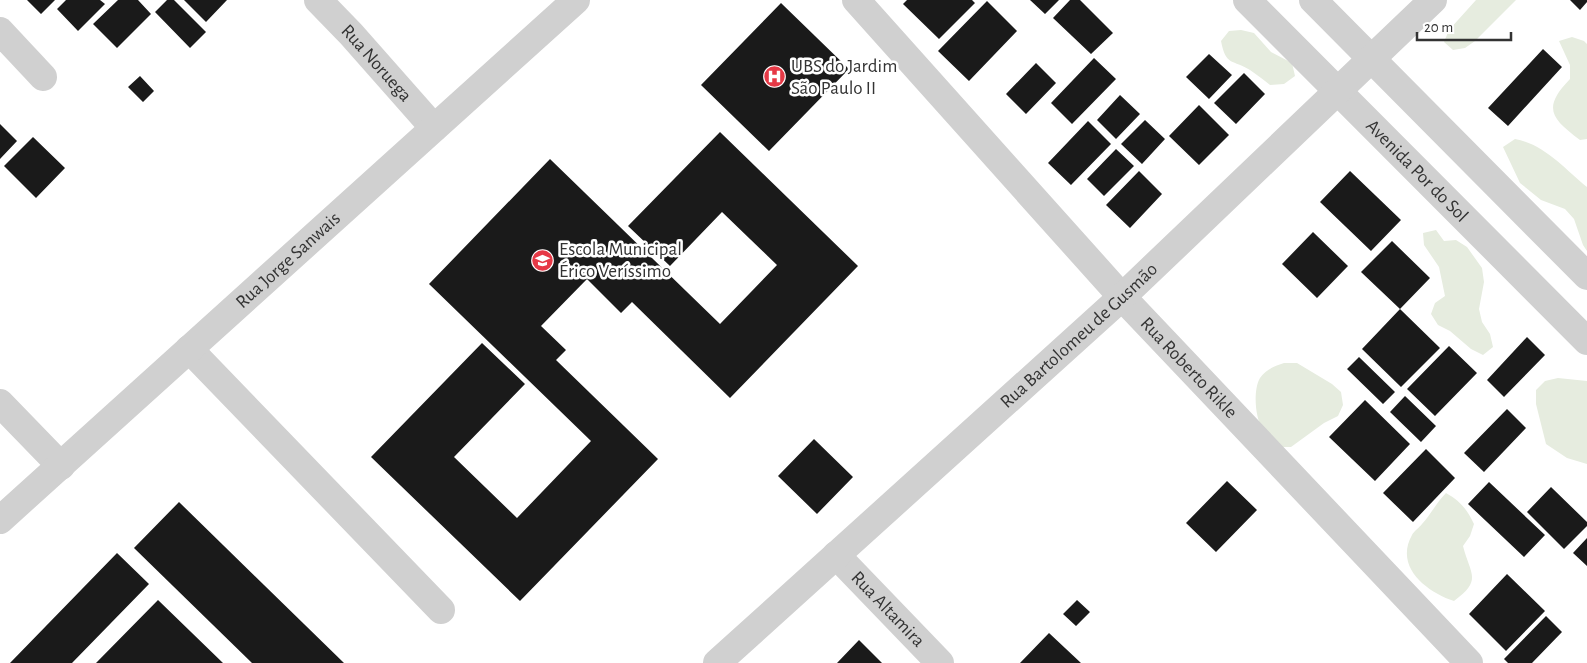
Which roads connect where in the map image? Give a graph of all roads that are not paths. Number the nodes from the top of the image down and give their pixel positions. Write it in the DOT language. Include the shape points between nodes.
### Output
graph roads {
  1 [pos="318,0"];
  2 [pos="576,0"];
  3 [pos="856,0"];
  4 [pos="1247,0"];
  5 [pos="1313,0"];
  6 [pos="1432,0"];
  7 [pos="0,31"];
  8 [pos="1372,58"];
  9 [pos="43,77"];
  10 [pos="1339,91"];
  11 [pos="434,128"];
  12 [pos="1587,276"];
  13 [pos="1122,297"];
  14 [pos="1587,341"];
  15 [pos="189,349"];
  16 [pos="0,403"];
  17 [pos="61,466"];
  18 [pos="0,520"];
  19 [pos="836,555"];
  20 [pos="441,610"];
  21 [pos="717,663"];
  22 [pos="940,663"];
  23 [pos="1469,663"];
  1 -- 11 [label="street, Rua Noruega"];
  2 -- 11 [label="street, Rua Jorge Sanwais"];
  3 -- 13 [label="street, Rua Roberto Rikle"];
  4 -- 10 [label="street, Avenida Por do Sol"];
  5 -- 8 [label="street"];
  6 -- 8 [label="street, Rua Bartolomeu de Gusmão"];
  7 -- 9 [label="street"];
  8 -- 10 [label="street, Rua Bartolomeu de Gusmão"];
  8 -- 12 [label="street"];
  10 -- 13 [label="street, Rua Bartolomeu de Gusmão"];
  10 -- 14 [label="street, Avenida Por do Sol"];
  11 -- 15 [label="street, Rua Jorge Sanwais"];
  13 -- 19 [label="street, Rua Bartolomeu de Gusmão"];
  13 -- 23 [label="street, Rua Roberto Rikle"];
  15 -- 17 [label="street, Rua Jorge Sanwais"];
  15 -- 20 [label="street"];
  16 -- 17 [label="street"];
  17 -- 18 [label="street, Rua Jorge Sanwais"];
  19 -- 21 [label="street, Rua Bartolomeu de Gusmão"];
  19 -- 22 [label="street, Rua Altamira"];
}
